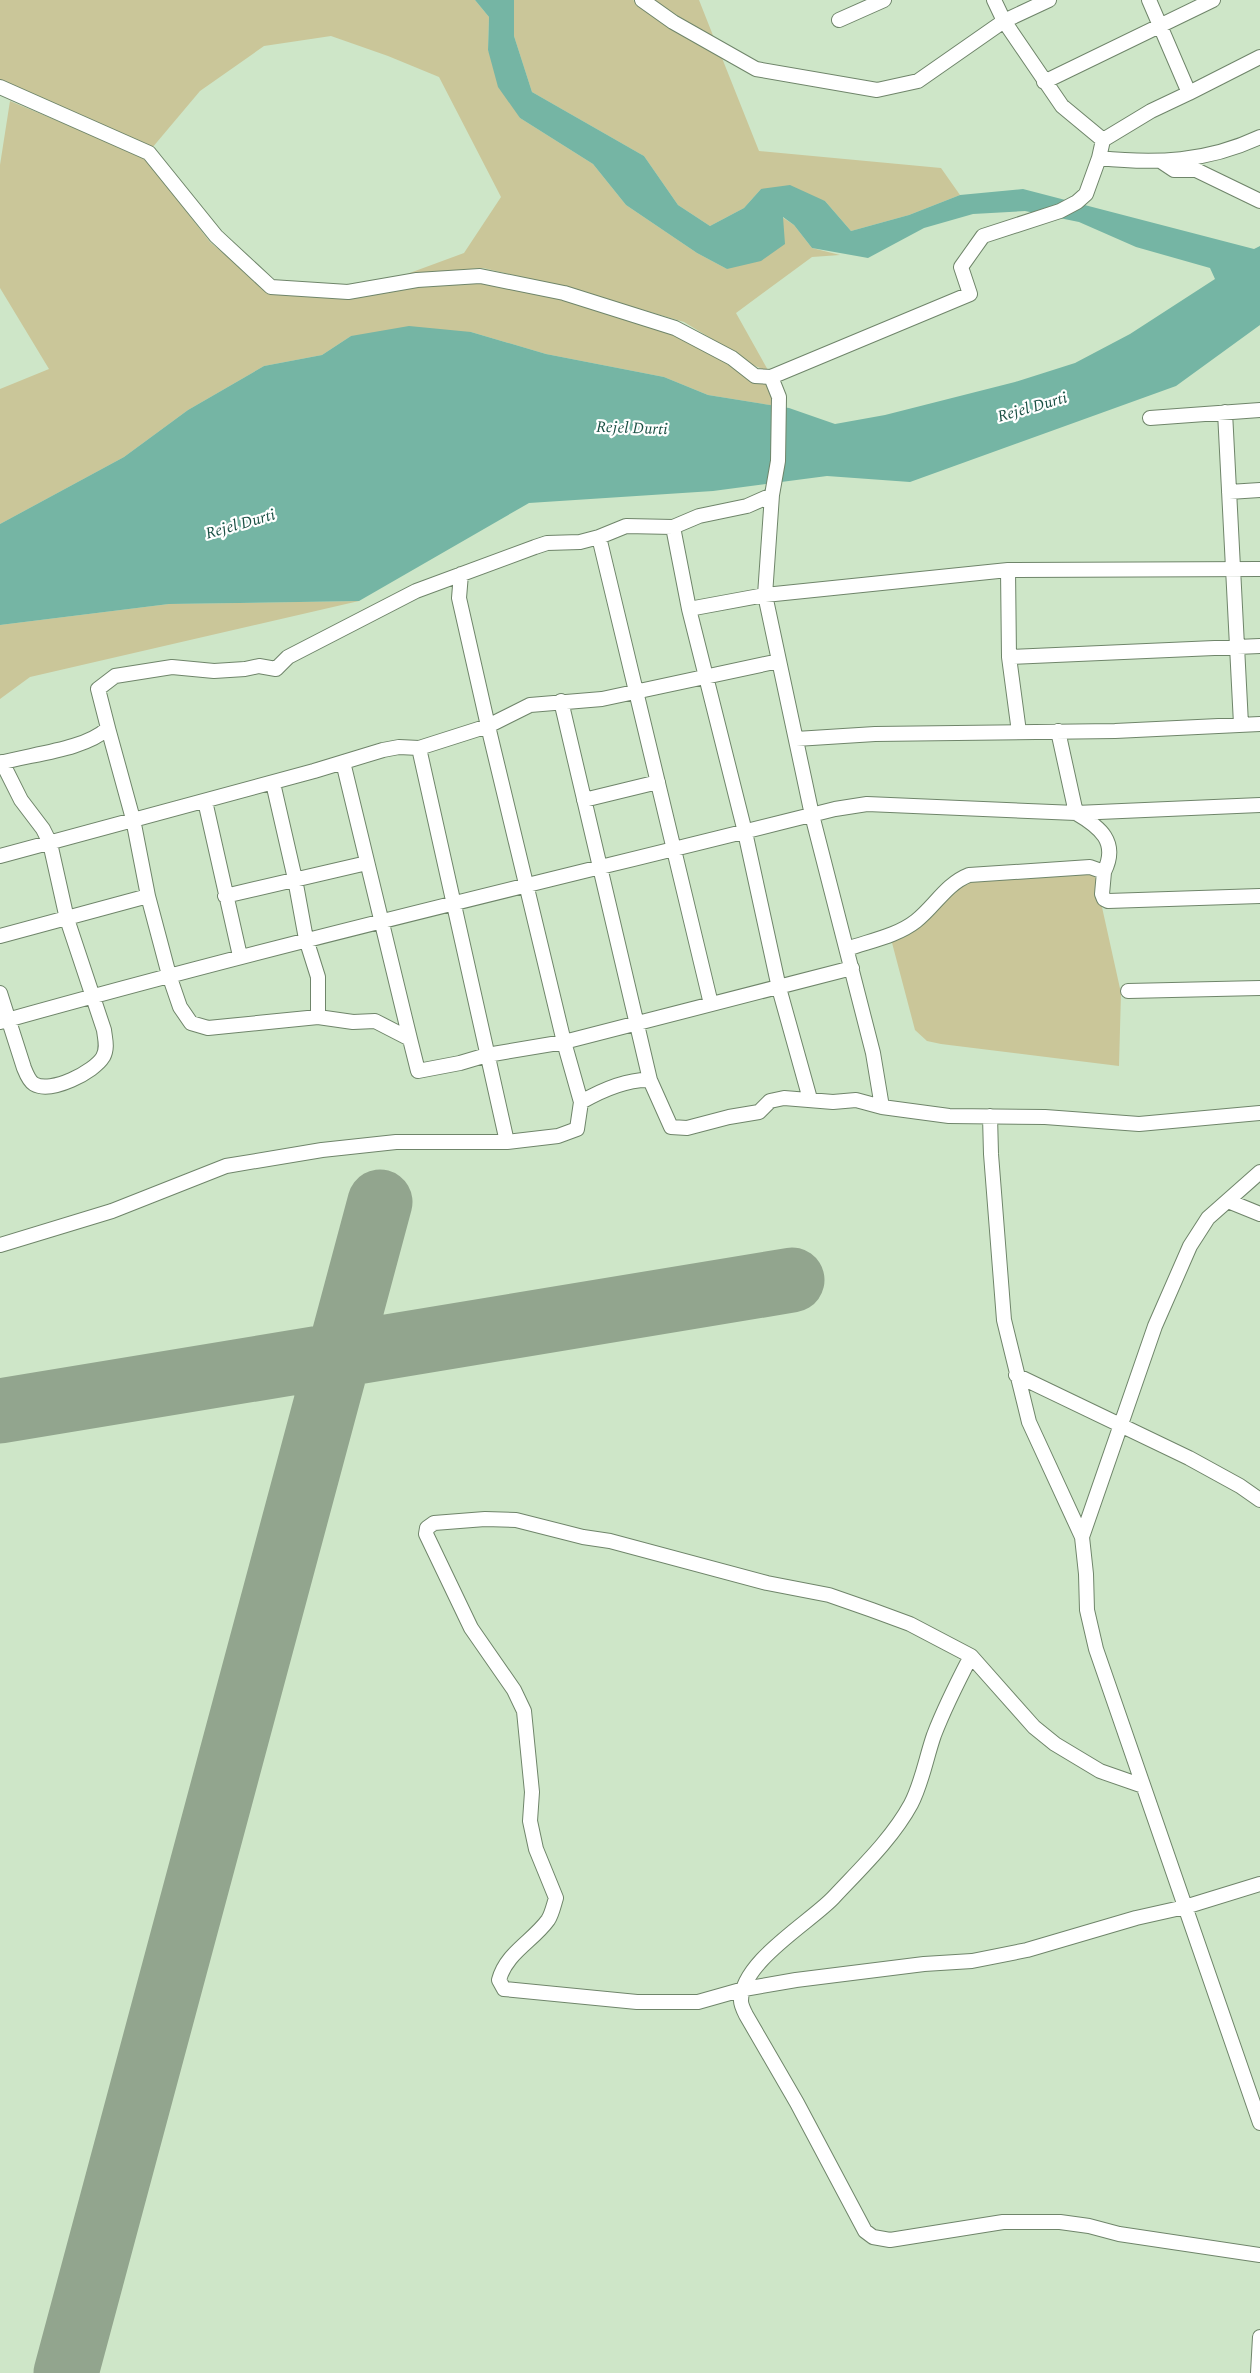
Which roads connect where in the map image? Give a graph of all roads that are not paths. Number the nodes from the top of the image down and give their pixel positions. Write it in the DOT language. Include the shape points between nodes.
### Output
graph roads {
  1 [pos="642,0"];
  2 [pos="884,0"];
  3 [pos="994,0"];
  4 [pos="1049,0"];
  5 [pos="1149,0"];
  6 [pos="1213,0"];
  7 [pos="839,20"];
  8 [pos="1004,21"];
  9 [pos="1161,26"];
  10 [pos="1260,58"];
  11 [pos="1044,82"];
  12 [pos="0,87"];
  13 [pos="1189,93"];
  14 [pos="1260,137"];
  15 [pos="1103,140"];
  16 [pos="1099,158"];
  17 [pos="1162,162"];
  18 [pos="1260,201"];
  19 [pos="771,377"];
  20 [pos="1260,410"];
  21 [pos="1225,412"];
  22 [pos="1150,418"];
  23 [pos="1260,490"];
  24 [pos="1229,492"];
  25 [pos="772,496"];
  26 [pos="673,527"];
  27 [pos="599,537"];
  28 [pos="1260,569"];
  29 [pos="1008,570"];
  30 [pos="1233,570"];
  31 [pos="461,574"];
  32 [pos="765,595"];
  33 [pos="689,609"];
  34 [pos="1260,646"];
  35 [pos="1237,647"];
  36 [pos="1009,657"];
  37 [pos="779,661"];
  38 [pos="706,676"];
  39 [pos="636,692"];
  40 [pos="561,701"];
  41 [pos="1240,724"];
  42 [pos="1260,724"];
  43 [pos="488,726"];
  44 [pos="108,728"];
  45 [pos="1019,732"];
  46 [pos="1058,732"];
  47 [pos="796,739"];
  48 [pos="420,748"];
  49 [pos="343,762"];
  50 [pos="1,763"];
  51 [pos="658,782"];
  52 [pos="273,783"];
  53 [pos="584,800"];
  54 [pos="205,801"];
  55 [pos="1260,805"];
  56 [pos="1076,813"];
  57 [pos="812,815"];
  58 [pos="133,819"];
  59 [pos="745,832"];
  60 [pos="50,843"];
  61 [pos="675,850"];
  62 [pos="0,856"];
  63 [pos="367,863"];
  64 [pos="600,868"];
  65 [pos="1104,872"];
  66 [pos="296,879"];
  67 [pos="528,887"];
  68 [pos="148,896"];
  69 [pos="225,896"];
  70 [pos="1260,896"];
  71 [pos="455,904"];
  72 [pos="67,919"];
  73 [pos="381,921"];
  74 [pos="0,936"];
  75 [pos="306,939"];
  76 [pos="847,948"];
  77 [pos="240,956"];
  78 [pos="852,968"];
  79 [pos="169,975"];
  80 [pos="779,988"];
  81 [pos="1260,988"];
  82 [pos="1128,991"];
  83 [pos="0,993"];
  84 [pos="92,996"];
  85 [pos="711,1004"];
  86 [pos="318,1018"];
  87 [pos="4,1021"];
  88 [pos="638,1022"];
  89 [pos="410,1039"];
  90 [pos="564,1042"];
  91 [pos="487,1054"];
  92 [pos="650,1080"];
  93 [pos="810,1099"];
  94 [pos="581,1102"];
  95 [pos="882,1107"];
  96 [pos="1260,1113"];
  97 [pos="990,1116"];
  98 [pos="507,1142"];
  99 [pos="1260,1172"];
  100 [pos="1228,1200"];
  101 [pos="1260,1214"];
  102 [pos="0,1245"];
  103 [pos="1016,1375"];
  104 [pos="1119,1425"];
  105 [pos="1260,1500"];
  106 [pos="1082,1537"];
  107 [pos="971,1656"];
  108 [pos="1143,1786"];
  109 [pos="1260,1884"];
  110 [pos="1185,1907"];
  111 [pos="744,1989"];
  112 [pos="1260,2123"];
  113 [pos="1260,2255"];
  114 [pos="1260,2337"];
  115 [pos="1258,2373"];
  1 -- 8 [label="street" via="673,22 756,70 878,90 918,81"];
  2 -- 7 [label="street"];
  3 -- 8 [label="street"];
  4 -- 8 [label="street"];
  5 -- 9 [label="street"];
  6 -- 9 [label="street"];
  8 -- 11 [label="street"];
  9 -- 11 [label="street"];
  9 -- 13 [label="street"];
  10 -- 13 [label="street"];
  11 -- 15 [label="street" via="1062,106"];
  12 -- 19 [label="street" via="149,153 216,236 271,287 348,292 417,280 480,276 564,293 674,328 732,358 755,376"];
  13 -- 15 [label="street"];
  14 -- 17 [label="street" via="1225,150"];
  15 -- 16 [label="street"];
  16 -- 17 [label="street"];
  16 -- 19 [label="street" via="1086,194 1078,202 983,236 961,267 970,294"];
  17 -- 18 [label="street" via="1174,170 1196,170"];
  19 -- 25 [label="street" via="779,397 778,461"];
  20 -- 21 [label="street"];
  21 -- 22 [label="street"];
  21 -- 24 [label="street"];
  23 -- 24 [label="street"];
  24 -- 30 [label="street"];
  25 -- 26 [label="street"];
  25 -- 32 [label="street"];
  26 -- 27 [label="street" via="626,526"];
  26 -- 33 [label="street"];
  27 -- 31 [label="street" via="580,542 541,544"];
  27 -- 39 [label="street"];
  28 -- 30 [label="street"];
  29 -- 30 [label="street"];
  29 -- 32 [label="street"];
  29 -- 36 [label="street"];
  30 -- 35 [label="street"];
  31 -- 43 [label="street" via="459,598"];
  31 -- 44 [label="street" via="416,590 339,629 288,657 276,669 259,666 214,671 172,667 115,676 98,689"];
  32 -- 33 [label="street"];
  32 -- 37 [label="street"];
  33 -- 38 [label="street"];
  34 -- 35 [label="street"];
  35 -- 36 [label="street"];
  35 -- 41 [label="street"];
  36 -- 45 [label="street"];
  37 -- 38 [label="street"];
  37 -- 47 [label="street"];
  38 -- 39 [label="street"];
  38 -- 59 [label="street"];
  39 -- 40 [label="street" via="602,699"];
  39 -- 51 [label="street"];
  40 -- 43 [label="street" via="530,705"];
  40 -- 53 [label="street"];
  41 -- 42 [label="street"];
  41 -- 46 [label="street"];
  43 -- 48 [label="street"];
  43 -- 67 [label="street"];
  44 -- 50 [label="street" via="99,736 59,750"];
  44 -- 58 [label="street"];
  45 -- 46 [label="street"];
  45 -- 47 [label="street" via="875,734"];
  46 -- 56 [label="street"];
  47 -- 57 [label="street"];
  48 -- 49 [label="street" via="399,747"];
  48 -- 71 [label="street"];
  49 -- 52 [label="street"];
  49 -- 63 [label="street"];
  50 -- 60 [label="street" via="20,800"];
  51 -- 53 [label="street"];
  51 -- 61 [label="street"];
  52 -- 54 [label="street"];
  52 -- 66 [label="street"];
  53 -- 64 [label="street"];
  54 -- 58 [label="street"];
  54 -- 69 [label="street"];
  55 -- 56 [label="street"];
  56 -- 57 [label="street" via="867,804"];
  56 -- 65 [label="street" via="1098,827 1108,844 1110,852"];
  57 -- 59 [label="street"];
  57 -- 76 [label="street"];
  58 -- 60 [label="street"];
  58 -- 68 [label="street"];
  59 -- 61 [label="street"];
  59 -- 80 [label="street"];
  60 -- 62 [label="street"];
  60 -- 72 [label="street"];
  61 -- 64 [label="street"];
  61 -- 85 [label="street"];
  63 -- 66 [label="street"];
  63 -- 73 [label="street"];
  64 -- 67 [label="street"];
  64 -- 88 [label="street"];
  65 -- 70 [label="street" via="1102,894 1108,901"];
  65 -- 76 [label="street" via="1090,867 969,875 949,887 916,921 894,933"];
  66 -- 69 [label="street"];
  66 -- 75 [label="street"];
  67 -- 71 [label="street"];
  67 -- 90 [label="street"];
  68 -- 72 [label="street"];
  68 -- 79 [label="street"];
  69 -- 77 [label="street"];
  71 -- 73 [label="street"];
  71 -- 91 [label="street"];
  72 -- 74 [label="street"];
  72 -- 84 [label="street"];
  73 -- 75 [label="street"];
  73 -- 89 [label="street"];
  75 -- 77 [label="street"];
  75 -- 86 [label="street" via="318,977"];
  76 -- 78 [label="street"];
  77 -- 79 [label="street"];
  78 -- 80 [label="street"];
  78 -- 95 [label="street" via="873,1053"];
  79 -- 84 [label="street"];
  79 -- 86 [label="street" via="180,1008 191,1023 208,1028"];
  80 -- 85 [label="street"];
  80 -- 93 [label="street"];
  81 -- 82 [label="street"];
  83 -- 87 [label="street"];
  84 -- 87 [label="street"];
  84 -- 87 [label="street" via="107,1045 104,1056 81,1076 66,1082 48,1086 35,1084 28,1077"];
  85 -- 88 [label="street"];
  86 -- 89 [label="street" via="375,1021"];
  88 -- 90 [label="street"];
  88 -- 92 [label="street"];
  89 -- 91 [label="street" via="418,1071"];
  90 -- 91 [label="street"];
  90 -- 94 [label="street"];
  91 -- 98 [label="street"];
  92 -- 93 [label="street" via="671,1127 687,1128 759,1112 770,1101 784,1098"];
  92 -- 94 [label="street" via="624,1083"];
  93 -- 95 [label="street" via="856,1100"];
  94 -- 98 [label="street" via="576,1129 558,1136"];
  95 -- 97 [label="street" via="949,1116"];
  96 -- 97 [label="street" via="1140,1124"];
  97 -- 103 [label="street" via="1004,1320"];
  98 -- 102 [label="street" via="396,1142 226,1166 112,1211"];
  99 -- 100 [label="street"];
  100 -- 101 [label="street"];
  100 -- 104 [label="street" via="1208,1218 1190,1246 1154,1326"];
  103 -- 104 [label="street"];
  103 -- 106 [label="street" via="1029,1422"];
  104 -- 105 [label="street" via="1240,1486"];
  104 -- 106 [label="street"];
  106 -- 108 [label="street" via="1090,1628"];
  107 -- 108 [label="street" via="1034,1727 1055,1744 1100,1771"];
  107 -- 111 [label="street" via="934,1734 911,1804 892,1831 828,1903 756,1967"];
  107 -- 111 [label="street" via="910,1624 829,1595 767,1583 610,1541 516,1520 485,1519 429,1525 426,1534 471,1628 514,1690 524,1711 532,1792 530,1821 536,1849 556,1898 548,1920 501,1970 499,1980 504,1989 678,2004"];
  108 -- 110 [label="street"];
  109 -- 110 [label="street"];
  110 -- 111 [label="street" via="1027,1950 972,1961 864,1971"];
  110 -- 112 [label="street"];
  111 -- 113 [label="street" via="741,2001 746,2016 866,2231 873,2237 890,2240 1003,2222 1060,2222"];
  114 -- 115 [label="street"];
}
